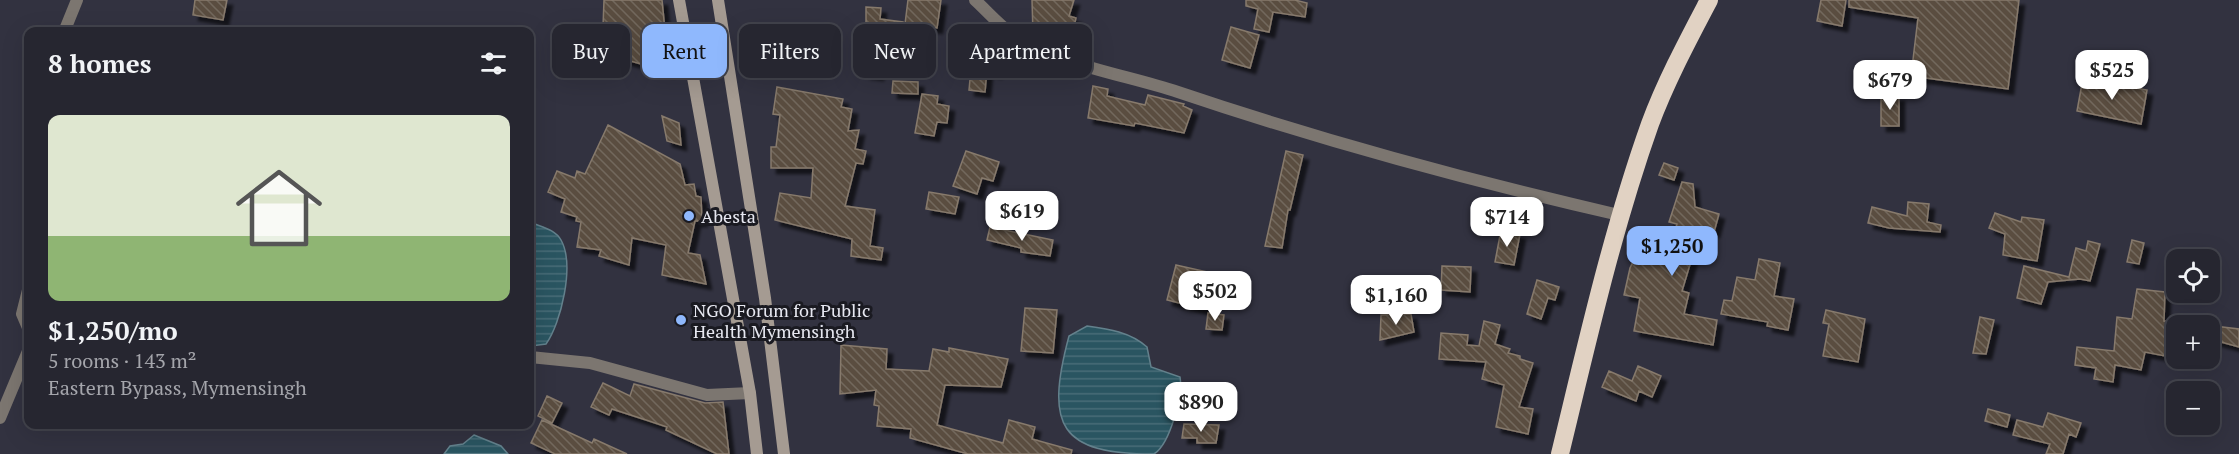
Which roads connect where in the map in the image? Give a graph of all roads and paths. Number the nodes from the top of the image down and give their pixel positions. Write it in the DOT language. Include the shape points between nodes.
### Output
graph roads {
  1 [pos="77,0"];
  2 [pos="679,0"];
  3 [pos="718,0"];
  4 [pos="975,0"];
  5 [pos="1709,0"];
  6 [pos="66,27"];
  7 [pos="1619,215"];
  8 [pos="534,357"];
  9 [pos="24,361"];
  10 [pos="750,393"];
  11 [pos="0,418"];
  12 [pos="757,454"];
  13 [pos="784,454"];
  14 [pos="1560,454"];
  1 -- 6 [label="street"];
  2 -- 10 [label="main road"];
  3 -- 13 [label="main road" via="766,309"];
  4 -- 7 [label="street" via="1012,34 1063,59 1151,83 1279,126"];
  5 -- 7 [label="highway" via="1651,122"];
  7 -- 14 [label="highway"];
  8 -- 10 [label="street" via="590,363 707,395"];
  9 -- 11 [label="street"];
  10 -- 12 [label="main road"];
}
